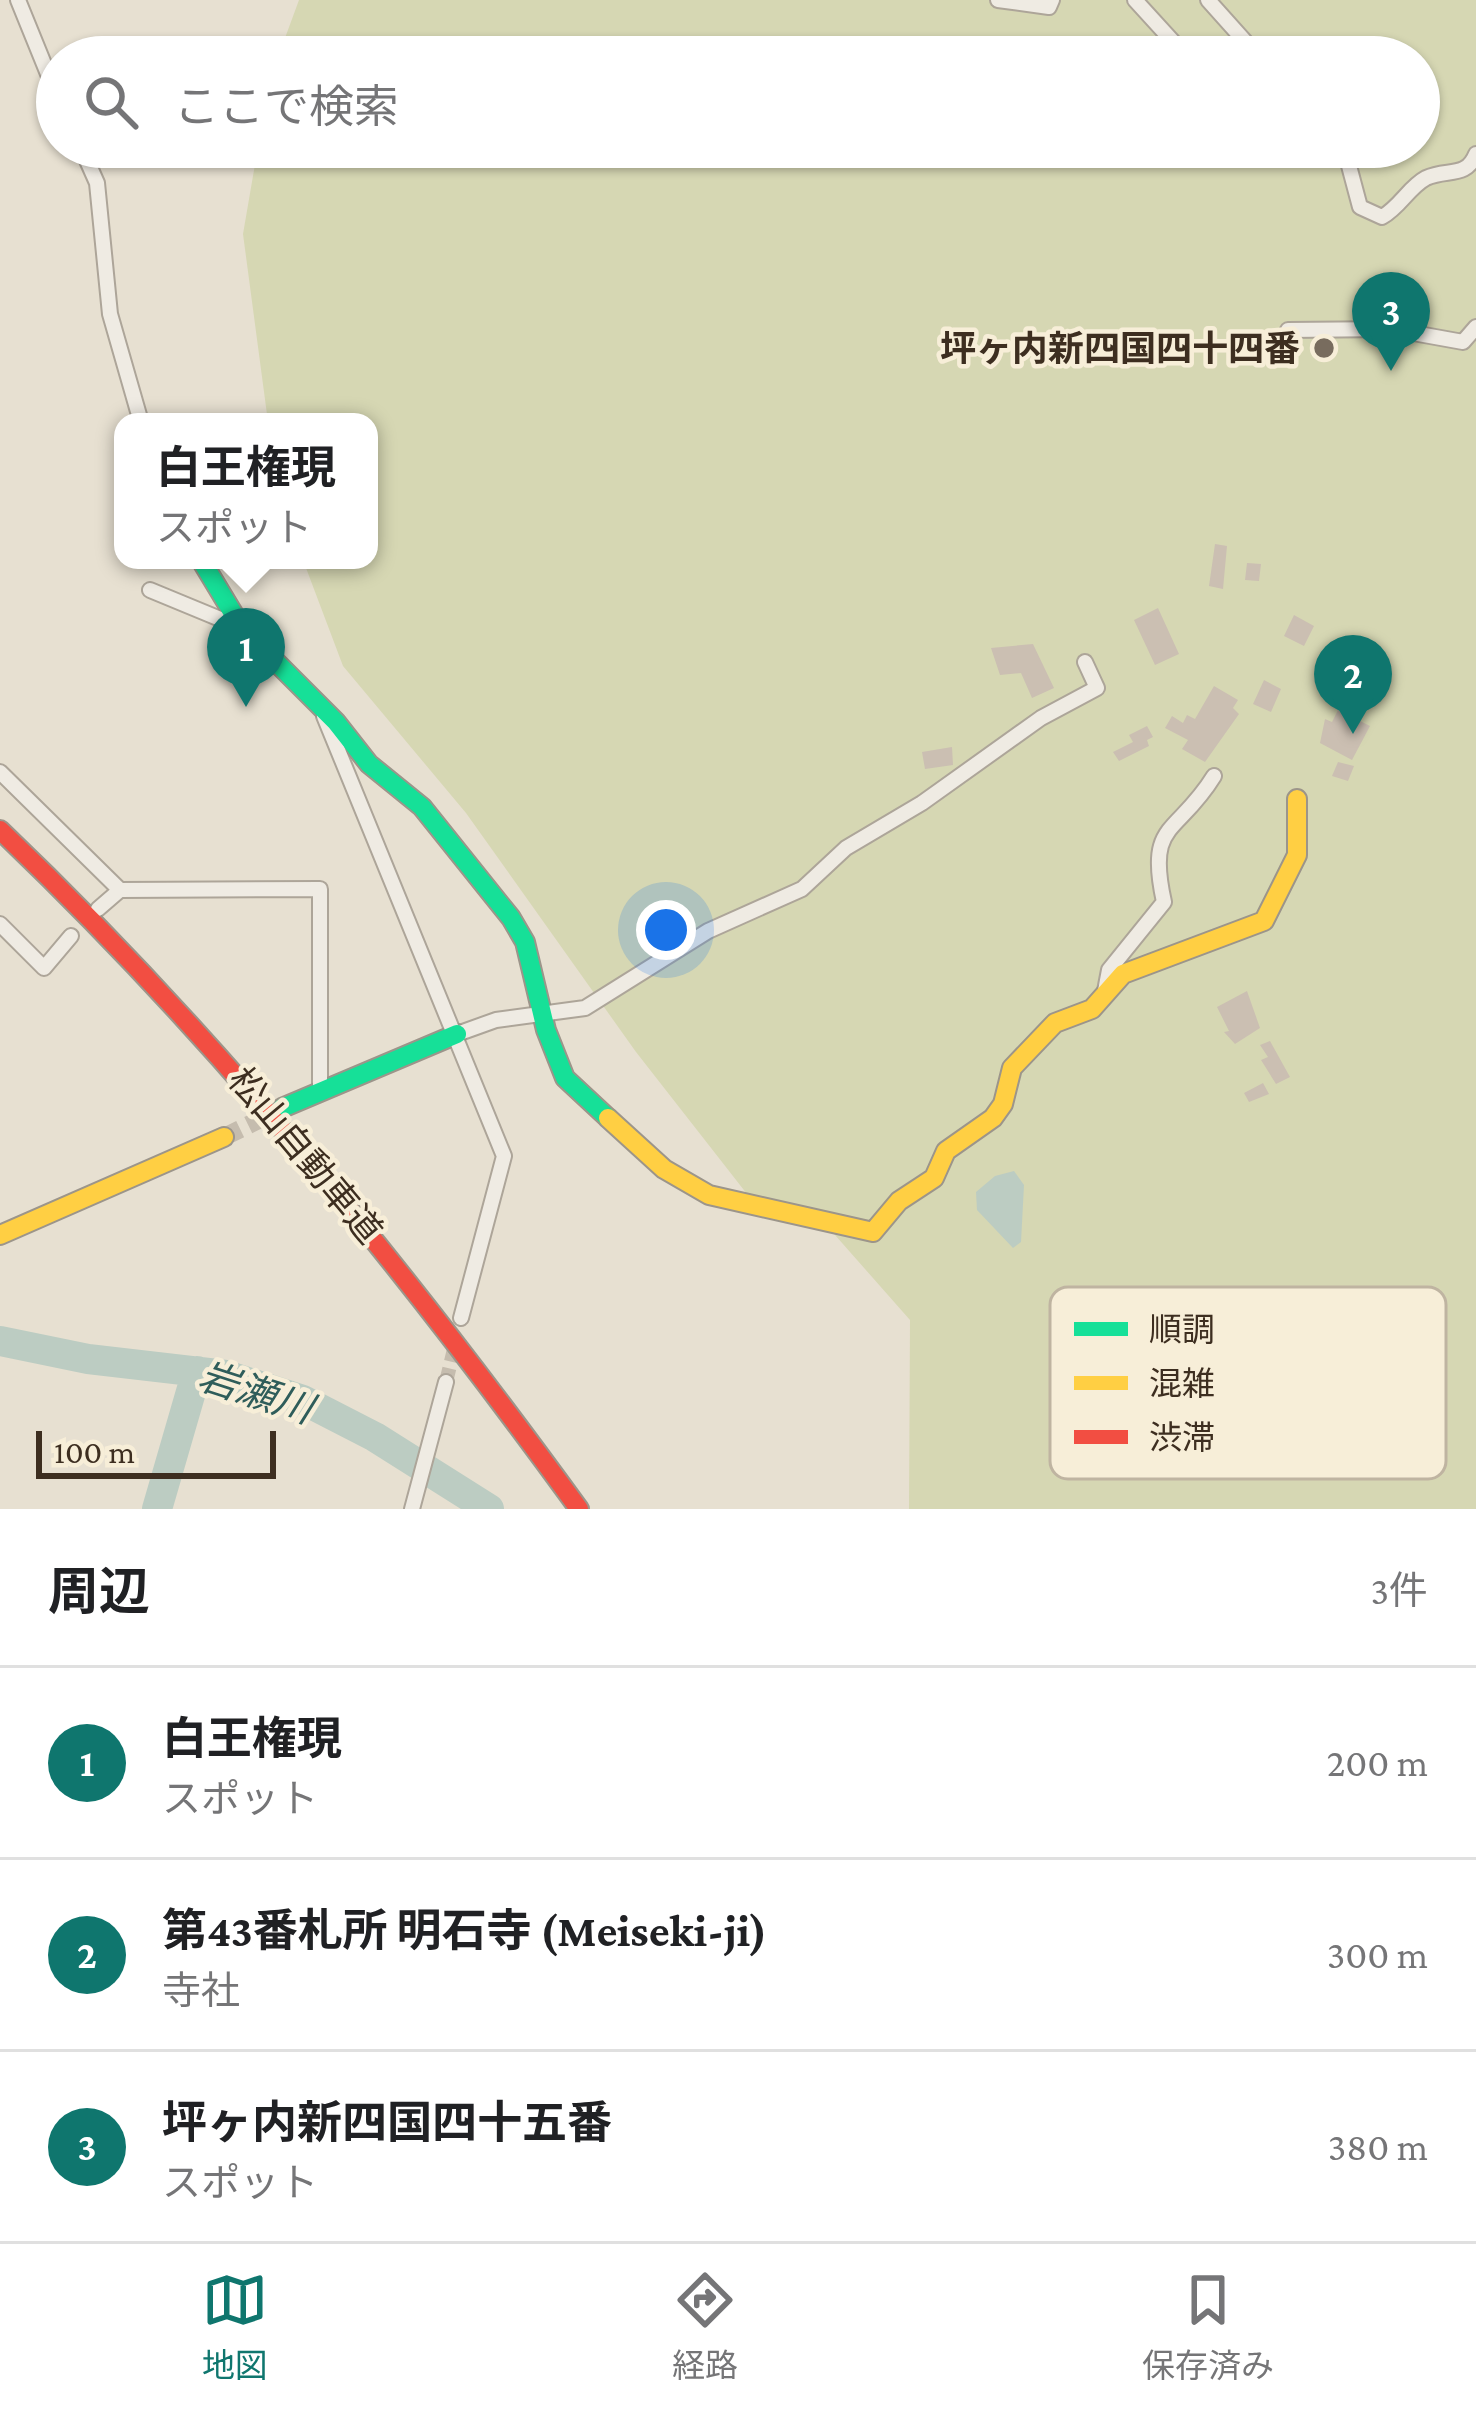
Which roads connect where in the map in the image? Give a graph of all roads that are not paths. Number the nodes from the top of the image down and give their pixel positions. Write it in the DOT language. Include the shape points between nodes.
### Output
graph roads {
  1 [pos="18,0"];
  2 [pos="998,0"];
  3 [pos="1052,0"];
  4 [pos="1135,0"];
  5 [pos="1208,0"];
  6 [pos="1168,36"];
  7 [pos="1240,36"];
  8 [pos="36,44"];
  9 [pos="1476,154"];
  10 [pos="90,168"];
  11 [pos="1350,168"];
  12 [pos="1476,328"];
  13 [pos="1288,330"];
  14 [pos="138,413"];
  15 [pos="206,569"];
  16 [pos="150,590"];
  17 [pos="242,628"];
  18 [pos="1085,662"];
  19 [pos="321,707"];
  20 [pos="0,772"];
  21 [pos="1214,776"];
  22 [pos="1297,799"];
  23 [pos="0,830"];
  24 [pos="0,847"];
  25 [pos="120,890"];
  26 [pos="98,909"];
  27 [pos="0,924"];
  28 [pos="71,936"];
  29 [pos="1104,996"];
  30 [pos="546,1013"];
  31 [pos="457,1034"];
  32 [pos="320,1090"];
  33 [pos="282,1108"];
  34 [pos="224,1137"];
  35 [pos="0,1235"];
  36 [pos="461,1318"];
  37 [pos="446,1382"];
  38 [pos="523,1443"];
  39 [pos="413,1505"];
  40 [pos="563,1509"];
  41 [pos="579,1509"];
  1 -- 8 [label="street"];
  2 -- 3 [label="street" via="1022,7 1049,7"];
  4 -- 6 [label="street"];
  5 -- 7 [label="street"];
  9 -- 11 [label="street" via="1460,173 1420,181 1382,217 1360,207"];
  10 -- 14 [label="street" via="110,314"];
  12 -- 13 [label="street" via="1463,342 1355,326"];
  15 -- 17 [label="main road"];
  16 -- 17 [label="street"];
  17 -- 19 [label="main road"];
  18 -- 30 [label="street" via="1097,688 846,848 802,889 708,931 585,1008"];
  19 -- 30 [label="main road" via="369,764 422,807 512,918"];
  19 -- 31 [label="street"];
  20 -- 25 [label="street"];
  21 -- 29 [label="street" via="1164,832 1156,866 1165,902 1109,970"];
  22 -- 29 [label="main road" via="1297,855 1264,920 1124,974"];
  23 -- 38 [label="main road, 松山自動車道" via="115,939 271,1111 375,1235"];
  24 -- 38 [label="main road, 松山自動車道" via="230,1086"];
  25 -- 26 [label="street"];
  25 -- 32 [label="street" via="320,889"];
  27 -- 28 [label="street" via="44,968"];
  29 -- 30 [label="main road" via="1032,1042 993,1118 946,1151 934,1178 873,1232 709,1195 664,1169 565,1078"];
  30 -- 31 [label="street"];
  31 -- 32 [label="main road"];
  31 -- 36 [label="street" via="504,1156"];
  32 -- 33 [label="main road"];
  34 -- 35 [label="main road"];
  37 -- 39 [label="street"];
  38 -- 40 [label="main road, 松山自動車道"];
  38 -- 41 [label="main road, 松山自動車道"];
}
